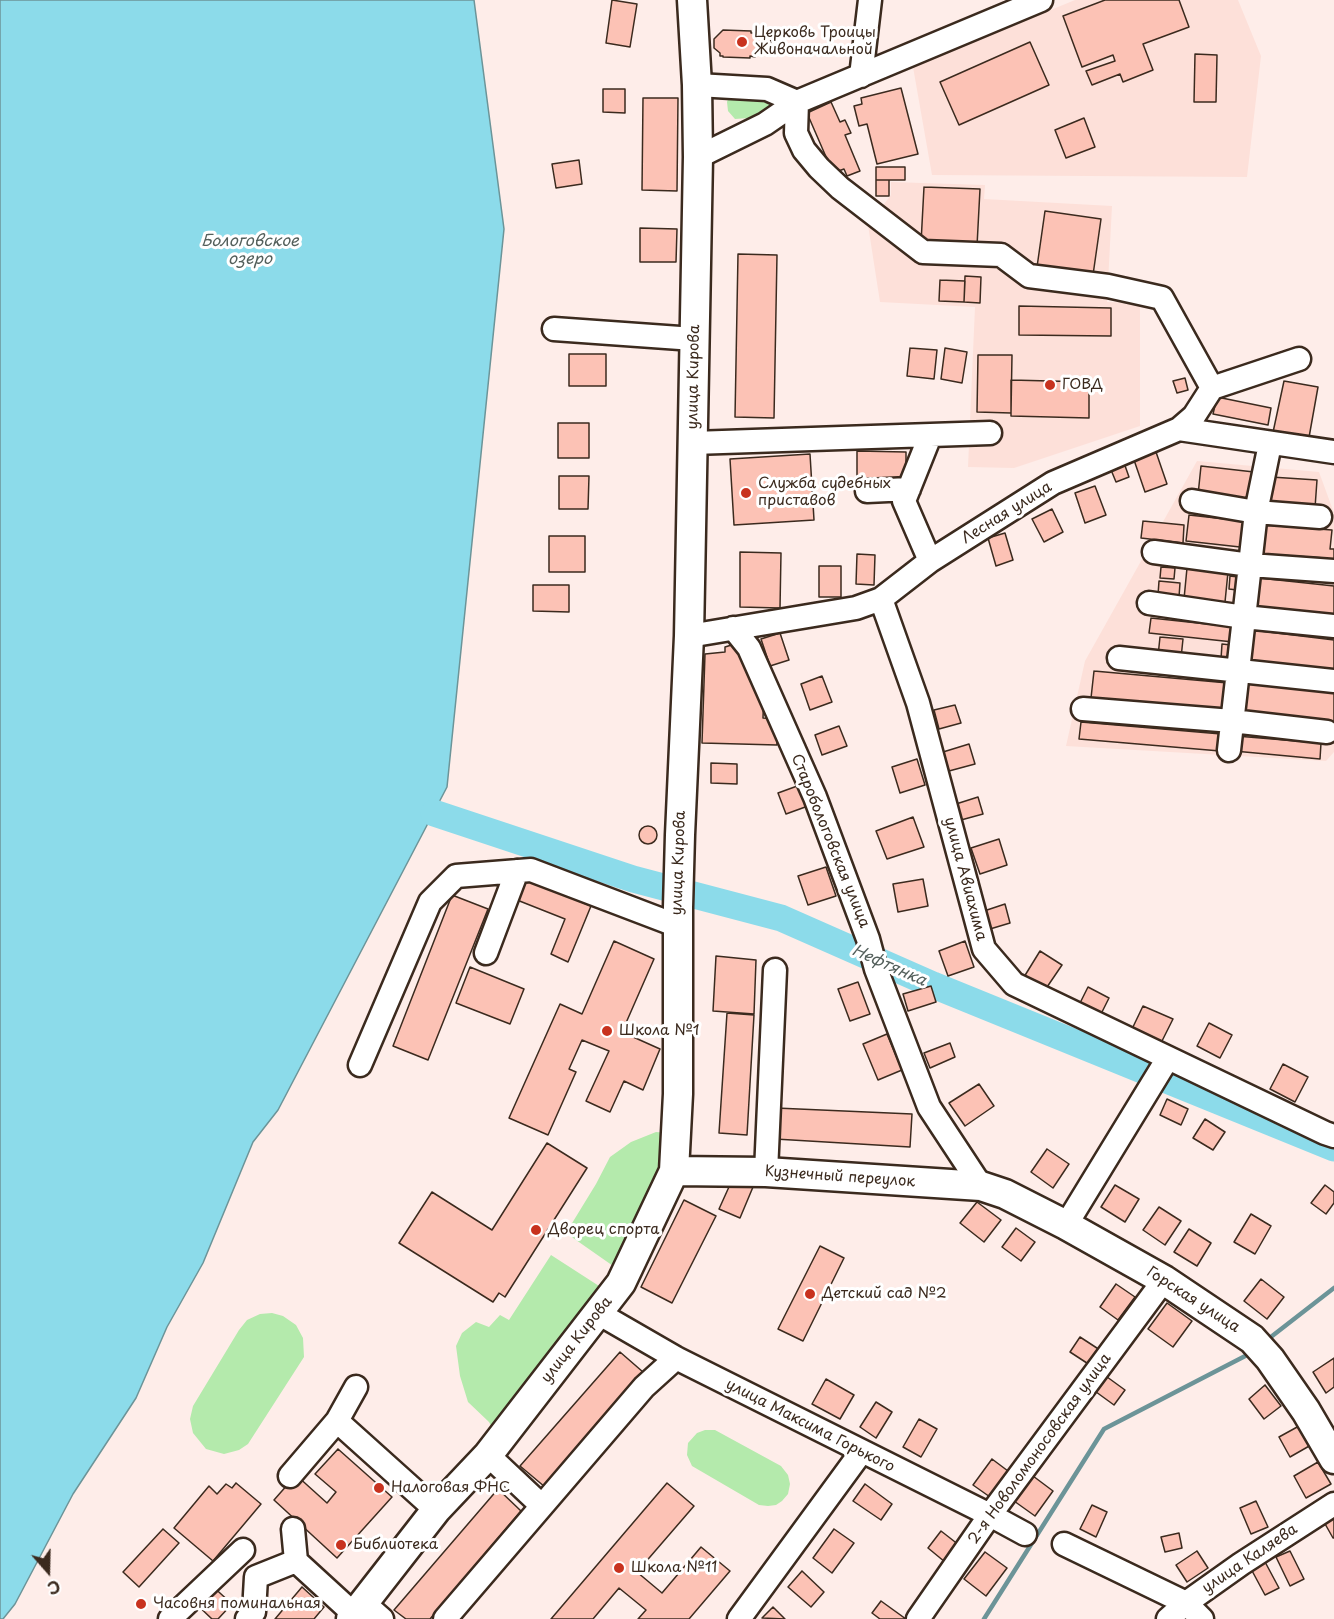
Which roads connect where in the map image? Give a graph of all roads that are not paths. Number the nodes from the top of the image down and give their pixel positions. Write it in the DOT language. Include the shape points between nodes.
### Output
graph roads {
  1 [pos="692,0"];
  2 [pos="870,0"];
  3 [pos="1041,0"];
  4 [pos="861,76"];
  5 [pos="697,85"];
  6 [pos="797,102"];
  7 [pos="698,157"];
  8 [pos="554,330"];
  9 [pos="694,339"];
  10 [pos="1299,360"];
  11 [pos="1212,388"];
  12 [pos="1179,429"];
  13 [pos="990,433"];
  14 [pos="930,436"];
  15 [pos="693,443"];
  16 [pos="1270,444"];
  17 [pos="1334,452"];
  18 [pos="909,489"];
  19 [pos="867,491"];
  20 [pos="1192,501"];
  21 [pos="1256,512"];
  22 [pos="1320,517"];
  23 [pos="1154,552"];
  24 [pos="930,561"];
  25 [pos="1250,565"];
  26 [pos="1334,571"];
  27 [pos="881,599"];
  28 [pos="1149,603"];
  29 [pos="1244,616"];
  30 [pos="1334,626"];
  31 [pos="733,628"];
  32 [pos="689,636"];
  33 [pos="1119,658"];
  34 [pos="1238,671"];
  35 [pos="1334,681"];
  36 [pos="1083,709"];
  37 [pos="1232,721"];
  38 [pos="1327,732"];
  39 [pos="1229,750"];
  40 [pos="517,871"];
  41 [pos="678,917"];
  42 [pos="486,953"];
  43 [pos="775,970"];
  44 [pos="1168,1058"];
  45 [pos="360,1065"];
  46 [pos="1334,1136"];
  47 [pos="674,1171"];
  48 [pos="766,1172"];
  49 [pos="993,1190"];
  50 [pos="1066,1225"];
  51 [pos="1164,1280"];
  52 [pos="598,1313"];
  53 [pos="676,1358"];
  54 [pos="356,1387"];
  55 [pos="337,1421"];
  56 [pos="862,1451"];
  57 [pos="488,1455"];
  58 [pos="1334,1459"];
  59 [pos="290,1476"];
  60 [pos="1334,1504"];
  61 [pos="542,1506"];
  62 [pos="436,1510"];
  63 [pos="990,1515"];
  64 [pos="293,1529"];
  65 [pos="1025,1534"];
  66 [pos="1065,1544"];
  67 [pos="243,1550"];
  68 [pos="296,1561"];
  69 [pos="1186,1603"];
  70 [pos="363,1614"];
  71 [pos="176,1617"];
  72 [pos="247,1619"];
  73 [pos="445,1619"];
  74 [pos="739,1619"];
  75 [pos="918,1619"];
  76 [pos="1168,1619"];
  77 [pos="1202,1619"];
  1 -- 5 [label="main road, улица Кирова"];
  2 -- 4 [label="street"];
  3 -- 4 [label="street"];
  4 -- 6 [label="street"];
  5 -- 6 [label="street" via="767,89"];
  5 -- 7 [label="main road, улица Кирова"];
  6 -- 7 [label="street" via="765,124"];
  6 -- 11 [label="street" via="796,133 819,168 923,252 1001,255 1029,276 1162,298"];
  7 -- 9 [label="main road, улица Кирова"];
  8 -- 9 [label="street"];
  9 -- 15 [label="main road, улица Кирова"];
  10 -- 11 [label="street"];
  11 -- 12 [label="street" via="1194,416"];
  12 -- 16 [label="street"];
  12 -- 24 [label="street, Лесная улица" via="1053,483"];
  13 -- 14 [label="street"];
  14 -- 15 [label="street"];
  14 -- 18 [label="street"];
  15 -- 32 [label="main road, улица Кирова"];
  16 -- 17 [label="street"];
  16 -- 21 [label="street"];
  18 -- 19 [label="street"];
  18 -- 24 [label="street" via="904,501"];
  20 -- 21 [label="street"];
  21 -- 22 [label="street"];
  21 -- 25 [label="street"];
  23 -- 25 [label="street"];
  24 -- 27 [label="street, Лесная улица"];
  25 -- 26 [label="street"];
  25 -- 29 [label="street"];
  27 -- 31 [label="street, Лесная улица" via="856,608"];
  27 -- 44 [label="street, улица Авиахима" via="918,704 984,949 1014,984"];
  28 -- 29 [label="street"];
  29 -- 30 [label="street"];
  29 -- 34 [label="street"];
  31 -- 32 [label="street, Лесная улица"];
  31 -- 49 [label="street, Старобологовская улица" via="749,648 815,797 929,1107"];
  32 -- 41 [label="main road, улица Кирова"];
  33 -- 34 [label="street"];
  34 -- 35 [label="street"];
  34 -- 37 [label="street"];
  36 -- 37 [label="street"];
  37 -- 38 [label="street"];
  37 -- 39 [label="street"];
  40 -- 41 [label="street" via="531,870"];
  40 -- 42 [label="street"];
  40 -- 45 [label="street" via="456,876 430,902"];
  41 -- 47 [label="main road, улица Кирова"];
  43 -- 48 [label="street"];
  44 -- 46 [label="street, улица Авиахима"];
  44 -- 50 [label="street"];
  47 -- 48 [label="main road, Кузнечный переулок"];
  47 -- 52 [label="main road, улица Кирова" via="621,1283"];
  48 -- 49 [label="main road, Кузнечный переулок"];
  49 -- 50 [label="main road, Горская улица"];
  50 -- 51 [label="main road, Горская улица"];
  51 -- 58 [label="main road, Горская улица" via="1261,1349 1306,1411"];
  51 -- 63 [label="street, 2-я Новоломоносовская улица"];
  52 -- 53 [label="street, улица Максима Горького"];
  52 -- 57 [label="main road, улица Кирова"];
  53 -- 56 [label="street, улица Максима Горького"];
  53 -- 61 [label="street" via="644,1387"];
  54 -- 55 [label="street"];
  55 -- 59 [label="street"];
  55 -- 62 [label="street"];
  56 -- 63 [label="street, улица Максима Горького"];
  56 -- 74 [label="street"];
  57 -- 61 [label="street"];
  57 -- 62 [label="main road, улица Кирова"];
  60 -- 69 [label="street, улица Каляева"];
  61 -- 73 [label="street"];
  62 -- 70 [label="main road, улица Кирова"];
  63 -- 65 [label="street, улица Максима Горького"];
  63 -- 75 [label="street, 2-я Новоломоносовская улица"];
  64 -- 68 [label="street"];
  66 -- 69 [label="street"];
  67 -- 71 [label="street"];
  68 -- 70 [label="street"];
  68 -- 72 [label="street" via="256,1577 254,1612"];
  69 -- 76 [label="street, улица Каляева"];
  69 -- 77 [label="street"];
}
